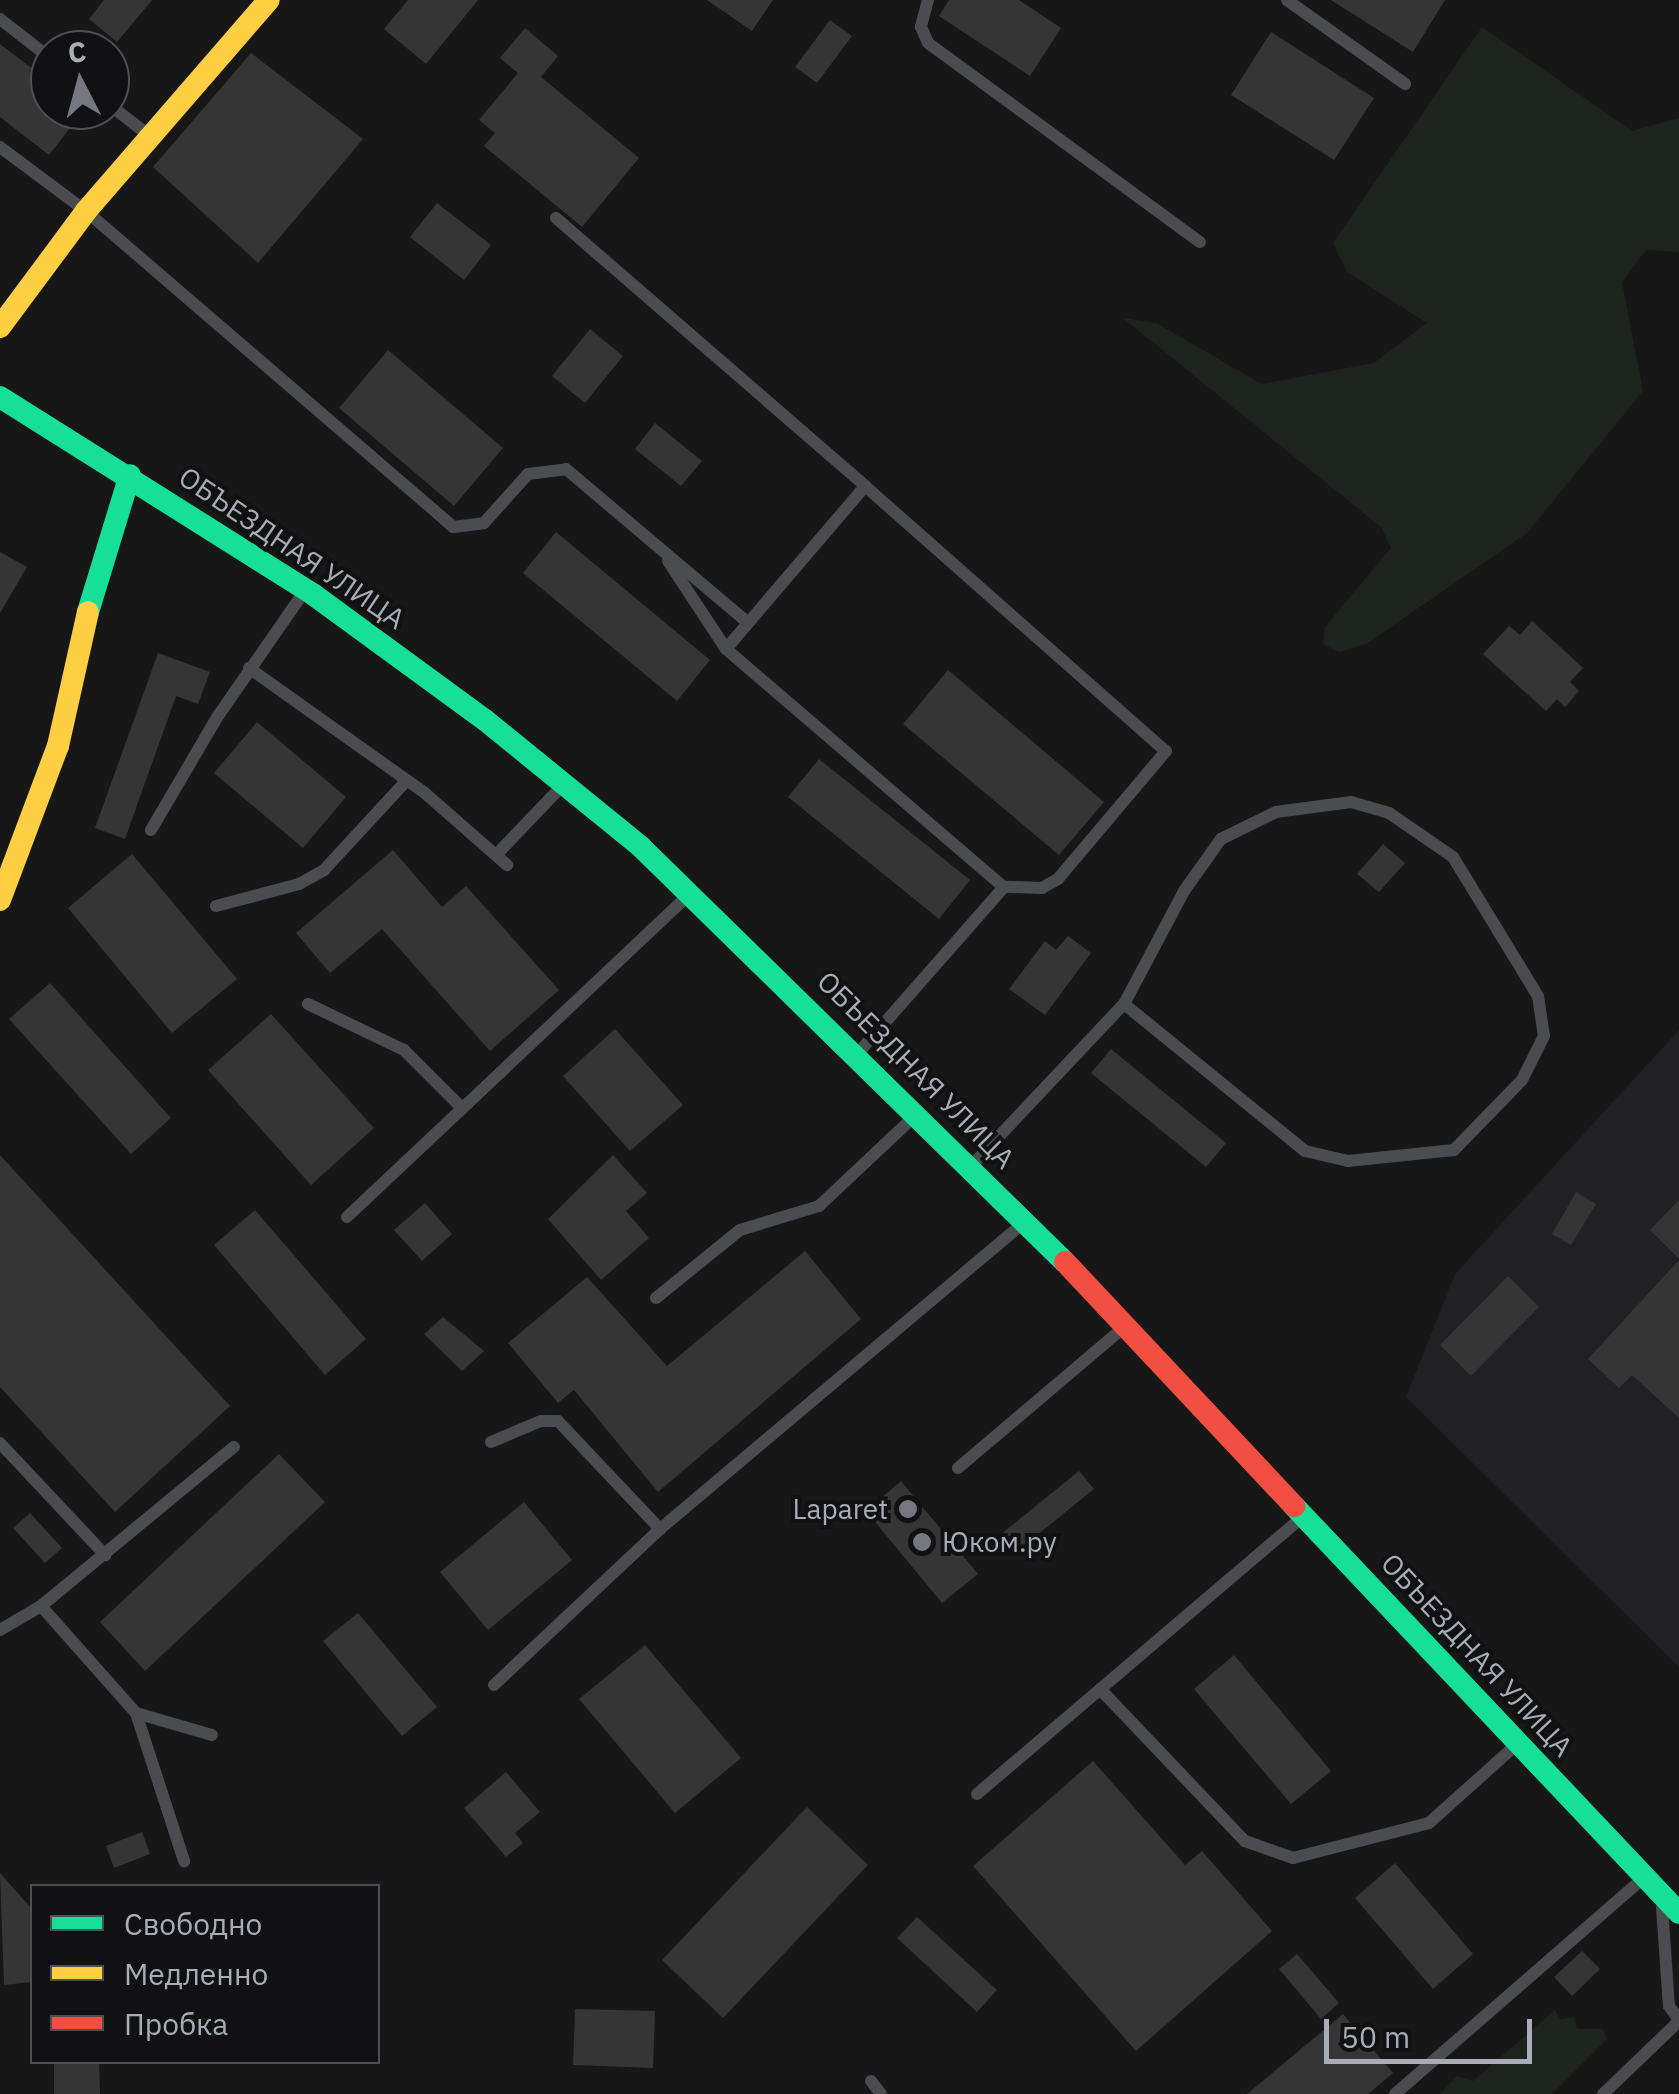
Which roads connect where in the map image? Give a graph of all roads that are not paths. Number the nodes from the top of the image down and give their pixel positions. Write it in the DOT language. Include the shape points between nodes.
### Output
graph roads {
  1 [pos="269,0"];
  2 [pos="928,0"];
  3 [pos="1287,0"];
  4 [pos="0,18"];
  5 [pos="30,42"];
  6 [pos="1406,84"];
  7 [pos="130,121"];
  8 [pos="151,137"];
  9 [pos="0,147"];
  10 [pos="86,211"];
  11 [pos="556,218"];
  12 [pos="1200,242"];
  13 [pos="0,327"];
  14 [pos="0,397"];
  15 [pos="130,475"];
  16 [pos="865,486"];
  17 [pos="659,548"];
  18 [pos="306,590"];
  19 [pos="748,623"];
  20 [pos="726,649"];
  21 [pos="249,668"];
  22 [pos="407,780"];
  23 [pos="564,783"];
  24 [pos="151,830"];
  25 [pos="497,854"];
  26 [pos="507,865"];
  27 [pos="1004,887"];
  28 [pos="691,894"];
  29 [pos="0,900"];
  30 [pos="216,906"];
  31 [pos="593,958"];
  32 [pos="604,971"];
  33 [pos="308,1004"];
  34 [pos="1124,1004"];
  35 [pos="858,1053"];
  36 [pos="462,1108"];
  37 [pos="918,1114"];
  38 [pos="971,1166"];
  39 [pos="347,1217"];
  40 [pos="1026,1221"];
  41 [pos="656,1298"];
  42 [pos="1126,1326"];
  43 [pos="491,1442"];
  44 [pos="0,1443"];
  45 [pos="234,1447"];
  46 [pos="958,1468"];
  47 [pos="1304,1516"];
  48 [pos="660,1529"];
  49 [pos="105,1555"];
  50 [pos="42,1606"];
  51 [pos="0,1630"];
  52 [pos="494,1685"];
  53 [pos="1100,1689"];
  54 [pos="136,1712"];
  55 [pos="212,1735"];
  56 [pos="1518,1743"];
  57 [pos="977,1794"];
  58 [pos="184,1861"];
  59 [pos="1644,1877"];
  60 [pos="1662,1895"];
  61 [pos="1679,1913"];
  62 [pos="1679,2021"];
  63 [pos="871,2081"];
  64 [pos="881,2094"];
  65 [pos="1396,2094"];
  66 [pos="1603,2094"];
  1 -- 8 [label="main road"];
  2 -- 12 [label="lane" via="920,28 928,43"];
  3 -- 6 [label="lane"];
  4 -- 5 [label="lane"];
  7 -- 8 [label="lane"];
  8 -- 10 [label="main road"];
  9 -- 10 [label="lane"];
  10 -- 13 [label="main road"];
  10 -- 17 [label="lane" via="454,527 484,522 528,474 552,466 566,469"];
  11 -- 16 [label="lane"];
  14 -- 15 [label="main road, ОБЪЕЗДНАЯ УЛИЦА"];
  15 -- 18 [label="main road, ОБЪЕЗДНАЯ УЛИЦА"];
  15 -- 29 [label="main road" via="100,556 58,746"];
  16 -- 19 [label="lane"];
  16 -- 27 [label="lane" via="1166,751 1058,880 1042,888"];
  17 -- 19 [label="lane"];
  17 -- 20 [label="lane"];
  18 -- 21 [label="lane"];
  18 -- 23 [label="main road, ОБЪЕЗДНАЯ УЛИЦА"];
  19 -- 20 [label="lane"];
  20 -- 27 [label="lane"];
  21 -- 22 [label="lane"];
  21 -- 24 [label="lane"];
  22 -- 25 [label="lane"];
  22 -- 30 [label="lane" via="324,870 299,884"];
  23 -- 25 [label="lane"];
  23 -- 28 [label="main road, ОБЪЕЗДНАЯ УЛИЦА"];
  25 -- 26 [label="lane"];
  27 -- 35 [label="lane"];
  28 -- 32 [label="lane"];
  28 -- 35 [label="main road, ОБЪЕЗДНАЯ УЛИЦА"];
  31 -- 32 [label="lane"];
  32 -- 36 [label="lane"];
  33 -- 36 [label="lane" via="404,1050"];
  34 -- 34 [label="lane" via="1184,891 1221,839 1276,812 1351,802 1389,812 1453,856 1538,996 1544,1036 1522,1080 1454,1150 1348,1162 1304,1151"];
  34 -- 38 [label="lane"];
  35 -- 37 [label="main road, ОБЪЕЗДНАЯ УЛИЦА"];
  36 -- 39 [label="lane"];
  37 -- 38 [label="main road, ОБЪЕЗДНАЯ УЛИЦА"];
  37 -- 41 [label="lane" via="819,1206 740,1230"];
  38 -- 40 [label="main road, ОБЪЕЗДНАЯ УЛИЦА"];
  40 -- 42 [label="main road, ОБЪЕЗДНАЯ УЛИЦА"];
  40 -- 48 [label="lane"];
  42 -- 46 [label="lane"];
  42 -- 47 [label="main road, ОБЪЕЗДНАЯ УЛИЦА"];
  43 -- 48 [label="lane" via="541,1421 558,1421"];
  44 -- 49 [label="lane"];
  45 -- 49 [label="lane"];
  47 -- 53 [label="lane"];
  47 -- 56 [label="main road, ОБЪЕЗДНАЯ УЛИЦА"];
  48 -- 52 [label="lane"];
  49 -- 50 [label="lane"];
  50 -- 51 [label="lane"];
  50 -- 54 [label="lane"];
  53 -- 56 [label="lane" via="1246,1841 1293,1858 1429,1822"];
  53 -- 57 [label="lane"];
  54 -- 55 [label="lane"];
  54 -- 58 [label="lane"];
  56 -- 59 [label="main road, ОБЪЕЗДНАЯ УЛИЦА"];
  59 -- 60 [label="main road, ОБЪЕЗДНАЯ УЛИЦА"];
  59 -- 65 [label="lane"];
  60 -- 61 [label="main road, ОБЪЕЗДНАЯ УЛИЦА"];
  60 -- 62 [label="lane" via="1669,2006"];
  62 -- 66 [label="lane"];
  63 -- 64 [label="lane"];
}
